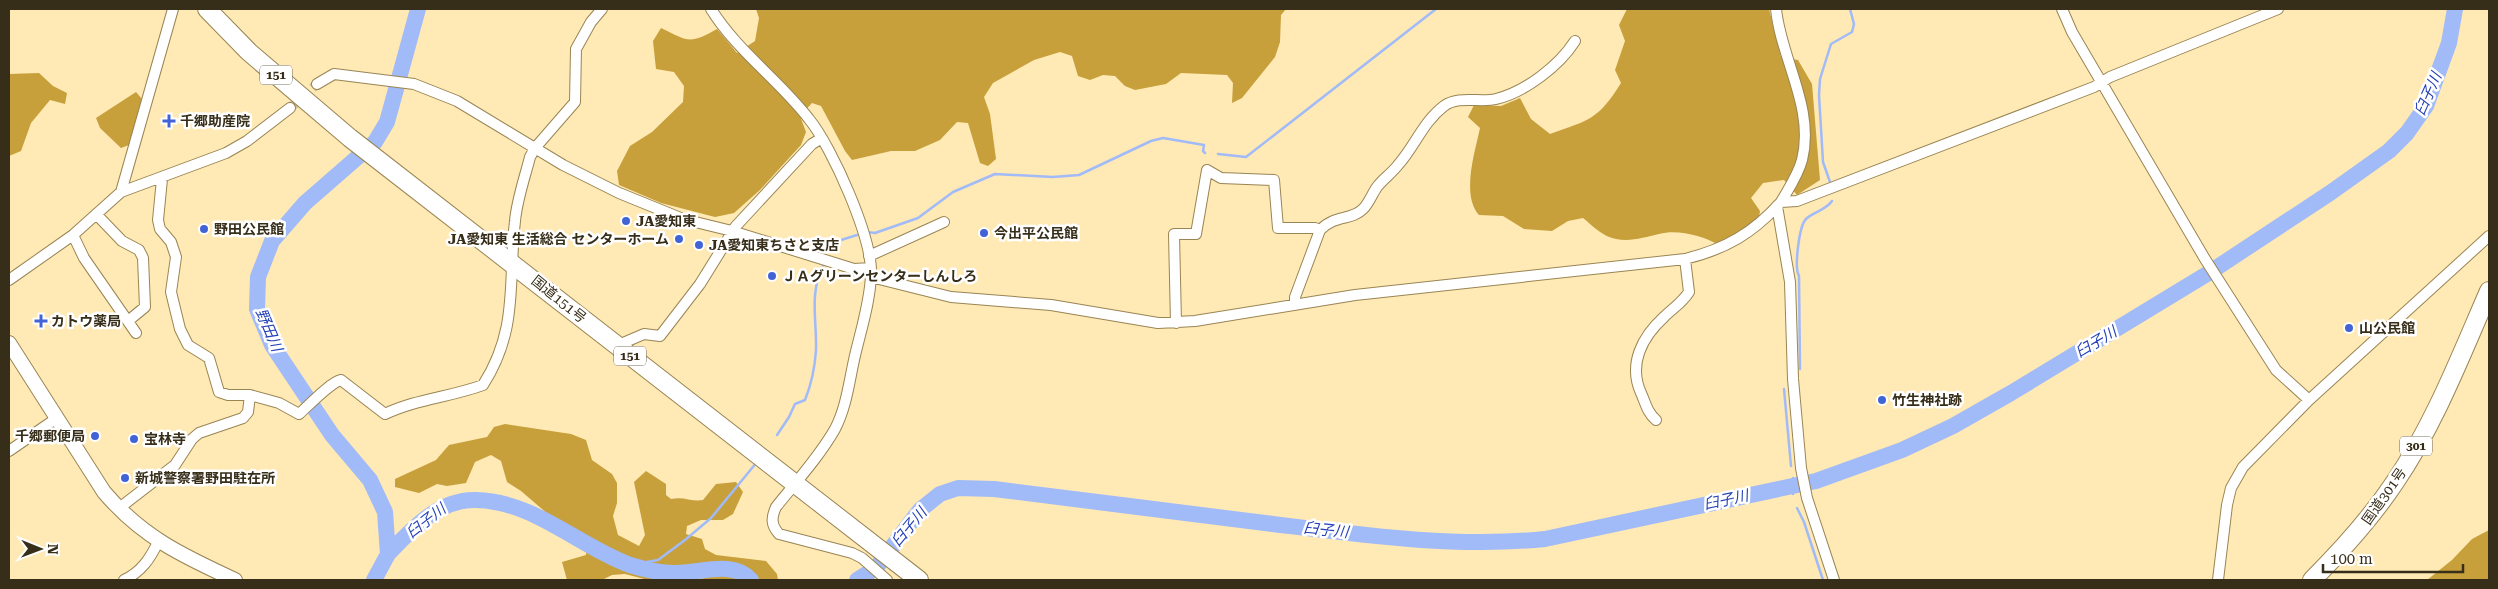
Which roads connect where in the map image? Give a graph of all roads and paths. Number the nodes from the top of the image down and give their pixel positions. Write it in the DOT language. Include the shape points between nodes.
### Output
graph roads {
  1 [pos="173,9"];
  2 [pos="207,9"];
  3 [pos="602,9"];
  4 [pos="711,9"];
  5 [pos="1776,9"];
  6 [pos="2062,9"];
  7 [pos="2278,9"];
  8 [pos="1575,42"];
  9 [pos="317,84"];
  10 [pos="2102,84"];
  11 [pos="290,108"];
  12 [pos="822,138"];
  13 [pos="535,148"];
  14 [pos="162,179"];
  15 [pos="121,192"];
  16 [pos="1779,204"];
  17 [pos="96,214"];
  18 [pos="944,222"];
  19 [pos="1320,230"];
  20 [pos="732,231"];
  21 [pos="72,235"];
  22 [pos="2489,236"];
  23 [pos="869,256"];
  24 [pos="1685,259"];
  25 [pos="512,262"];
  26 [pos="871,272"];
  27 [pos="9,280"];
  28 [pos="2489,291"];
  29 [pos="1295,303"];
  30 [pos="128,321"];
  31 [pos="1176,323"];
  32 [pos="136,333"];
  33 [pos="9,343"];
  34 [pos="616,346"];
  35 [pos="250,395"];
  36 [pos="2309,400"];
  37 [pos="57,418"];
  38 [pos="1656,420"];
  39 [pos="9,451"];
  40 [pos="795,483"];
  41 [pos="118,509"];
  42 [pos="158,542"];
  43 [pos="885,578"];
  44 [pos="124,580"];
  45 [pos="235,580"];
  46 [pos="919,580"];
  47 [pos="1834,580"];
  48 [pos="2218,580"];
  49 [pos="2312,580"];
  1 -- 15 [label="street"];
  2 -- 25 [label="highway, 国道151号 / 151" via="249,52 350,138"];
  3 -- 13 [label="street" via="576,49 575,102"];
  4 -- 12 [label="street" via="809,119"];
  5 -- 16 [label="street" via="1804,119 1802,159"];
  6 -- 10 [label="street"];
  7 -- 10 [label="street" via="2110,77"];
  8 -- 19 [label="street" via="1549,68 1519,90 1496,99 1445,104 1422,127 1399,164 1377,187 1364,209 1355,215 1337,218"];
  9 -- 13 [label="street" via="334,74 408,82 457,101"];
  10 -- 16 [label="street" via="1797,201"];
  10 -- 36 [label="street" via="2207,262 2276,370"];
  11 -- 14 [label="street" via="226,153"];
  12 -- 20 [label="street" via="812,144"];
  12 -- 23 [label="street" via="849,196"];
  13 -- 20 [label="street" via="619,193 683,219"];
  13 -- 25 [label="street" via="515,218"];
  14 -- 15 [label="street"];
  14 -- 35 [label="street" via="158,220 176,257 171,292 180,329 188,344 208,358 219,392"];
  15 -- 17 [label="street"];
  16 -- 24 [label="street" via="1761,224 1727,245"];
  16 -- 47 [label="street" via="1790,282 1793,379 1802,474"];
  17 -- 21 [label="street"];
  17 -- 30 [label="street" via="122,241 139,250 143,258 145,307"];
  18 -- 23 [label="street"];
  19 -- 29 [label="street"];
  19 -- 31 [label="street" via="1278,228 1274,180 1221,178 1207,170 1196,234 1174,234"];
  20 -- 26 [label="street"];
  20 -- 34 [label="street" via="700,284 660,336 644,334"];
  21 -- 27 [label="street"];
  21 -- 30 [label="street"];
  22 -- 36 [label="street"];
  23 -- 26 [label="street"];
  24 -- 29 [label="street"];
  24 -- 38 [label="street" via="1689,292 1658,323 1635,363 1638,388 1649,414"];
  25 -- 34 [label="highway, 国道151号 / 151"];
  25 -- 35 [label="street" via="513,284 507,331 483,385 384,414 341,380 333,381 317,399 295,413 280,403"];
  26 -- 31 [label="street" via="951,297 1051,305"];
  26 -- 40 [label="street" via="841,416 824,446"];
  28 -- 49 [label="highway, 国道301号 / 301" via="2447,386 2396,481 2350,542"];
  29 -- 31 [label="street"];
  30 -- 32 [label="street"];
  33 -- 37 [label="street"];
  34 -- 40 [label="highway, 国道151号 / 151"];
  35 -- 41 [label="street" via="248,412 243,418 192,439 175,465"];
  36 -- 48 [label="street" via="2243,467 2231,488"];
  37 -- 39 [label="street"];
  37 -- 41 [label="street"];
  40 -- 43 [label="street" via="776,508 772,517 773,527 780,534 839,548 862,558"];
  40 -- 46 [label="highway, 国道151号 / 151"];
  41 -- 42 [label="street"];
  42 -- 44 [label="street" via="144,566"];
  42 -- 45 [label="street"];
}
